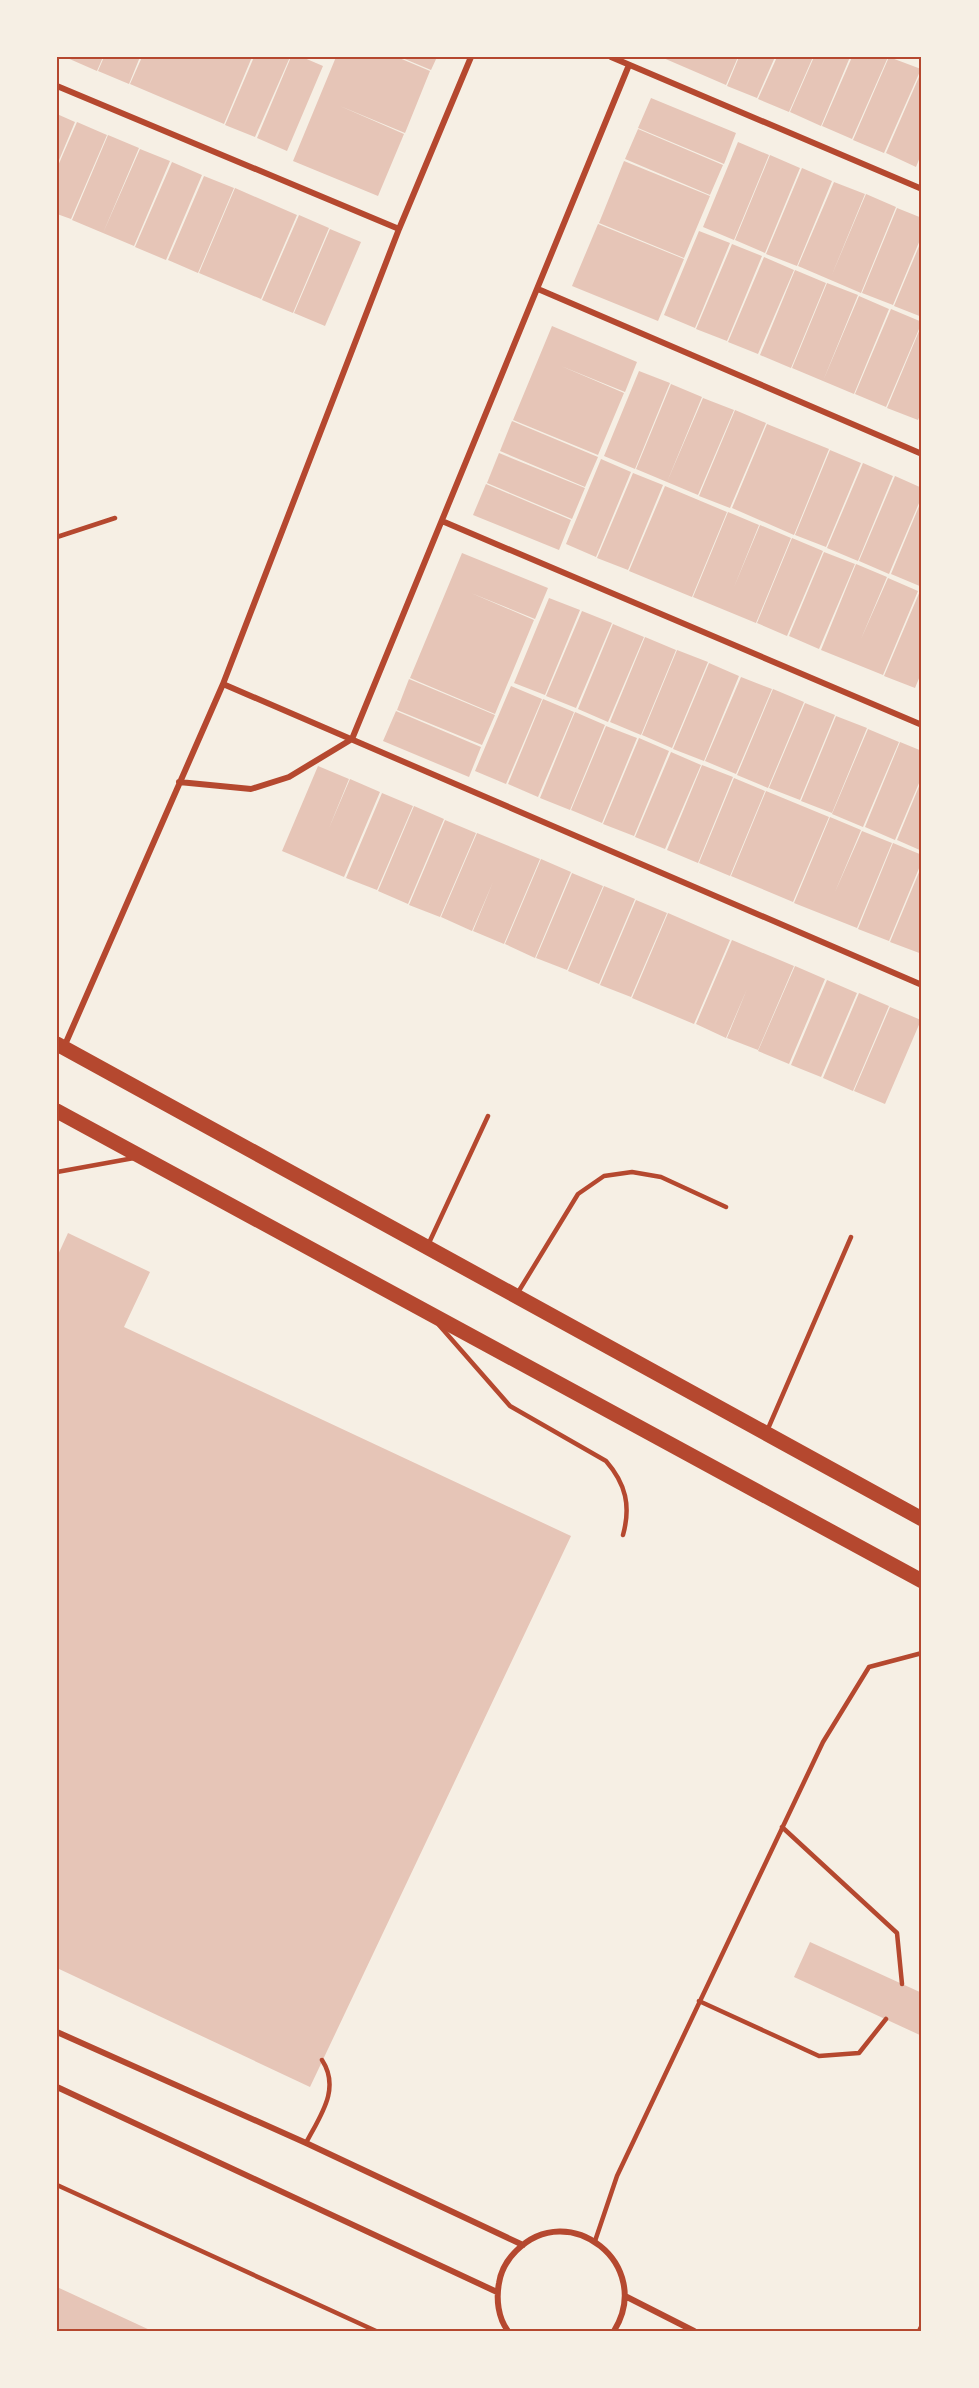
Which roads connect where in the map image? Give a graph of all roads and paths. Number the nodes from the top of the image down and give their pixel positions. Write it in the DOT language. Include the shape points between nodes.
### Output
graph roads {
  1 [pos="471,57"];
  2 [pos="611,57"];
  3 [pos="629,65"];
  4 [pos="57,86"];
  5 [pos="922,189"];
  6 [pos="399,229"];
  7 [pos="538,289"];
  8 [pos="922,454"];
  9 [pos="115,518"];
  10 [pos="442,521"];
  11 [pos="57,537"];
  12 [pos="223,684"];
  13 [pos="922,725"];
  14 [pos="352,739"];
  15 [pos="179,782"];
  16 [pos="922,985"];
  17 [pos="60,1046"];
  18 [pos="57,1111"];
  19 [pos="488,1116"];
  20 [pos="141,1157"];
  21 [pos="57,1172"];
  22 [pos="726,1207"];
  23 [pos="851,1237"];
  24 [pos="427,1248"];
  25 [pos="515,1296"];
  26 [pos="430,1314"];
  27 [pos="766,1434"];
  28 [pos="922,1520"];
  29 [pos="624,1535"];
  30 [pos="922,1581"];
  31 [pos="922,1653"];
  32 [pos="782,1827"];
  33 [pos="902,1984"];
  34 [pos="699,2001"];
  35 [pos="886,2019"];
  36 [pos="57,2032"];
  37 [pos="322,2060"];
  38 [pos="57,2086"];
  39 [pos="306,2143"];
  40 [pos="57,2185"];
  41 [pos="595,2241"];
  42 [pos="523,2245"];
  43 [pos="497,2292"];
  44 [pos="626,2296"];
  45 [pos="922,2325"];
  46 [pos="376,2331"];
  47 [pos="508,2331"];
  48 [pos="614,2331"];
  49 [pos="694,2331"];
  50 [pos="919,2331"];
  1 -- 6 [label="street"];
  2 -- 3 [label="street"];
  3 -- 5 [label="street"];
  3 -- 7 [label="street"];
  4 -- 6 [label="street"];
  6 -- 12 [label="street"];
  7 -- 8 [label="street"];
  7 -- 10 [label="street"];
  9 -- 11 [label="lane"];
  10 -- 13 [label="street"];
  10 -- 14 [label="street"];
  12 -- 14 [label="street"];
  12 -- 15 [label="street"];
  14 -- 15 [label="street" via="289,777 251,789"];
  14 -- 16 [label="street"];
  15 -- 17 [label="street"];
  17 -- 24 [label="main road"];
  18 -- 20 [label="main road"];
  19 -- 24 [label="lane"];
  20 -- 21 [label="lane"];
  20 -- 26 [label="main road"];
  22 -- 25 [label="lane" via="661,1177 632,1172 604,1176 578,1194"];
  23 -- 27 [label="lane"];
  24 -- 25 [label="main road"];
  25 -- 27 [label="main road"];
  26 -- 29 [label="lane" via="510,1406 606,1461 624,1488"];
  26 -- 30 [label="main road"];
  27 -- 28 [label="main road"];
  31 -- 32 [label="lane" via="869,1667 823,1742"];
  32 -- 33 [label="lane" via="897,1933"];
  32 -- 34 [label="lane"];
  34 -- 35 [label="lane" via="819,2056 859,2053"];
  34 -- 41 [label="lane" via="617,2176"];
  36 -- 39 [label="street"];
  37 -- 39 [label="lane" via="331,2087"];
  38 -- 43 [label="street"];
  39 -- 42 [label="street"];
  40 -- 46 [label="lane"];
  41 -- 42 [label="street" via="558,2232 539,2235"];
  41 -- 44 [label="street" via="618,2265"];
  42 -- 43 [label="street" via="500,2274"];
  43 -- 47 [label="street" via="499,2311"];
  44 -- 48 [label="street"];
  44 -- 49 [label="street"];
  45 -- 50 [label="lane"];
}
